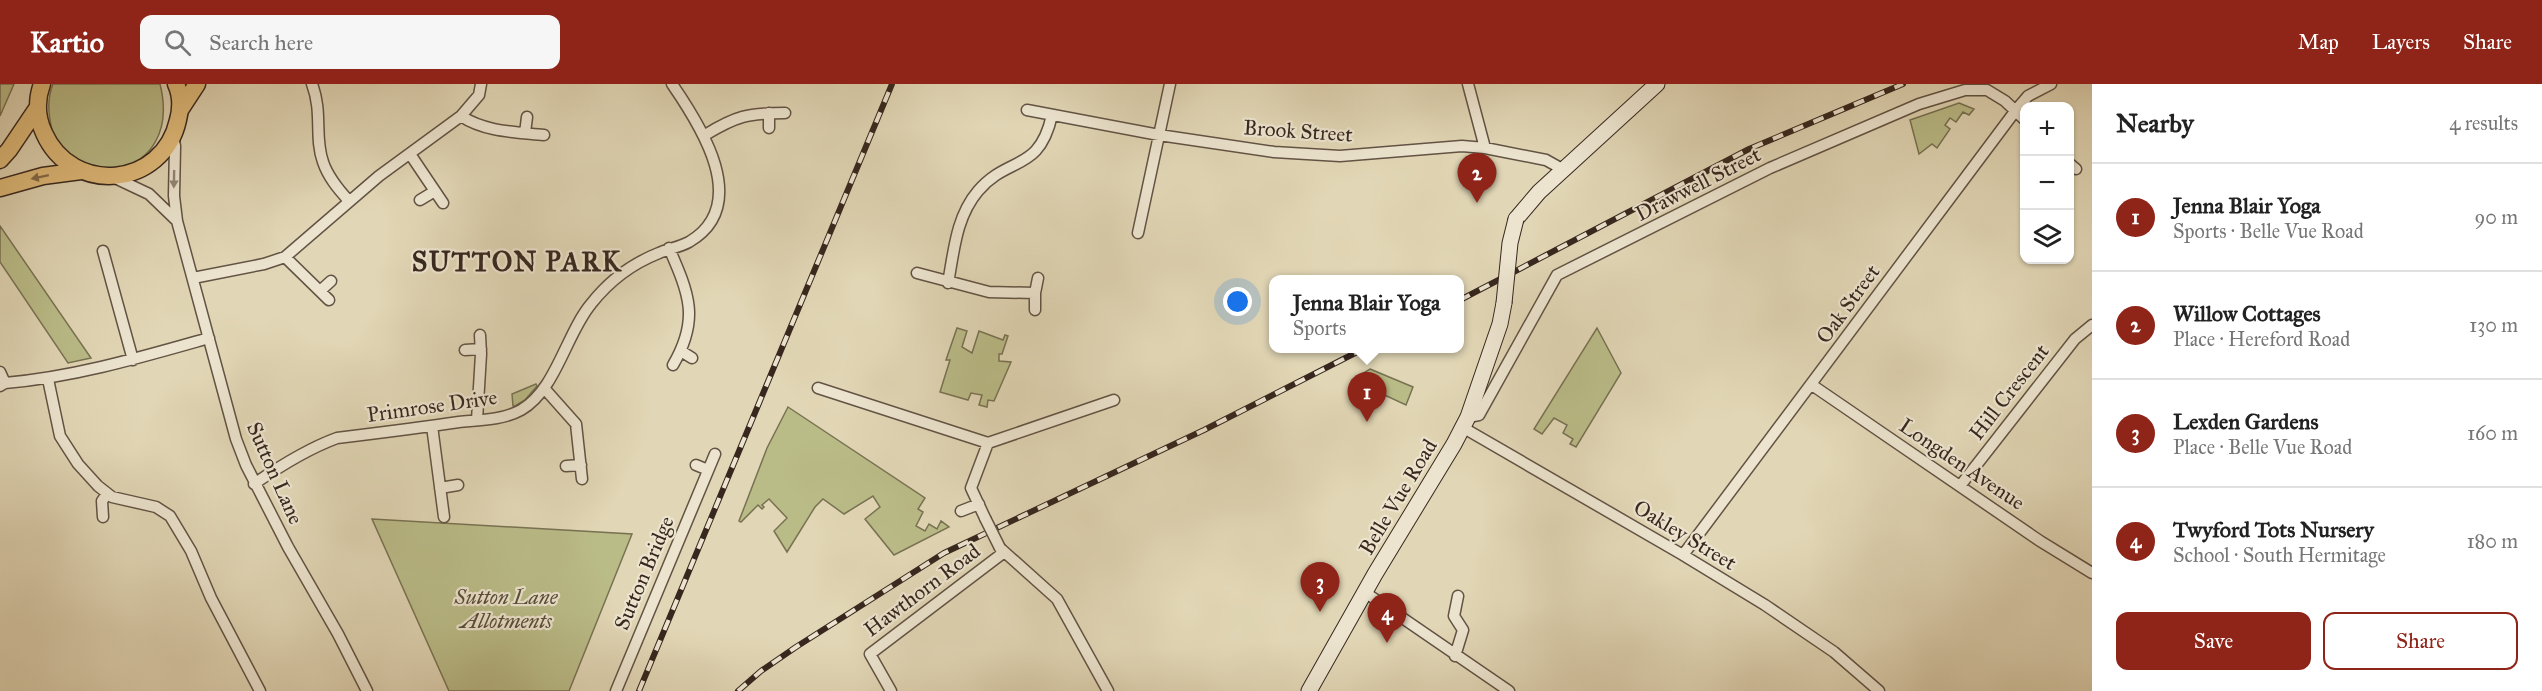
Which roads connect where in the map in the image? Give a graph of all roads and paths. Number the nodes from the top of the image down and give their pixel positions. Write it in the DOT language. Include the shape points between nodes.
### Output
graph roads {
  1 [pos="42,84"];
  2 [pos="176,84"];
  3 [pos="196,84"];
  4 [pos="312,84"];
  5 [pos="481,84"];
  6 [pos="672,84"];
  7 [pos="1170,84"];
  8 [pos="1468,84"];
  9 [pos="1657,84"];
  10 [pos="2051,84"];
  11 [pos="38,107"];
  12 [pos="180,110"];
  13 [pos="1027,110"];
  14 [pos="2016,110"];
  15 [pos="769,113"];
  16 [pos="785,113"];
  17 [pos="2020,114"];
  18 [pos="1052,115"];
  19 [pos="461,116"];
  20 [pos="527,117"];
  21 [pos="769,128"];
  22 [pos="525,133"];
  23 [pos="544,135"];
  24 [pos="705,135"];
  25 [pos="1159,135"];
  26 [pos="173,136"];
  27 [pos="1485,148"];
  28 [pos="410,154"];
  29 [pos="0,160"];
  30 [pos="1564,170"];
  31 [pos="81,171"];
  32 [pos="112,177"];
  33 [pos="0,188"];
  34 [pos="435,191"];
  35 [pos="348,201"];
  36 [pos="420,201"];
  37 [pos="443,203"];
  38 [pos="177,221"];
  39 [pos="1138,233"];
  40 [pos="669,248"];
  41 [pos="103,251"];
  42 [pos="285,257"];
  43 [pos="917,273"];
  44 [pos="193,278"];
  45 [pos="1038,278"];
  46 [pos="331,281"];
  47 [pos="948,283"];
  48 [pos="320,291"];
  49 [pos="1035,293"];
  50 [pos="329,300"];
  51 [pos="1035,310"];
  52 [pos="2092,325"];
  53 [pos="480,335"];
  54 [pos="209,338"];
  55 [pos="481,349"];
  56 [pos="465,350"];
  57 [pos="681,351"];
  58 [pos="692,358"];
  59 [pos="133,360"];
  60 [pos="673,365"];
  61 [pos="0,372"];
  62 [pos="48,379"];
  63 [pos="3,385"];
  64 [pos="1812,386"];
  65 [pos="544,388"];
  66 [pos="818,388"];
  67 [pos="1114,400"];
  68 [pos="477,420"];
  69 [pos="1465,422"];
  70 [pos="432,426"];
  71 [pos="988,443"];
  72 [pos="715,454"];
  73 [pos="581,465"];
  74 [pos="696,465"];
  75 [pos="566,466"];
  76 [pos="708,470"];
  77 [pos="582,479"];
  78 [pos="254,484"];
  79 [pos="458,485"];
  80 [pos="1960,486"];
  81 [pos="440,488"];
  82 [pos="107,494"];
  83 [pos="979,504"];
  84 [pos="961,511"];
  85 [pos="103,517"];
  86 [pos="444,517"];
  87 [pos="1002,550"];
  88 [pos="1683,555"];
  89 [pos="2092,573"];
  90 [pos="1366,593"];
  91 [pos="1458,596"];
  92 [pos="1455,656"];
  93 [pos="260,691"];
  94 [pos="367,691"];
  95 [pos="616,691"];
  96 [pos="891,691"];
  97 [pos="1108,691"];
  98 [pos="1309,691"];
  99 [pos="1509,691"];
  100 [pos="1879,691"];
  1 -- 11 [label="main road"];
  2 -- 12 [label="main road"];
  3 -- 12 [label="main road"];
  4 -- 35 [label="street" via="318,100 322,160 331,180"];
  5 -- 19 [label="street" via="478,95"];
  6 -- 24 [label="street, Primrose Drive"];
  7 -- 25 [label="street"];
  8 -- 27 [label="street"];
  9 -- 30 [label="street"];
  10 -- 14 [label="street, Oak Street" via="2028,96"];
  11 -- 29 [label="main road"];
  11 -- 31 [label="main road" via="49,144 63,160"];
  12 -- 26 [label="main road"];
  13 -- 18 [label="street, Brook Street"];
  14 -- 17 [label="street"];
  14 -- 64 [label="street, Oak Street"];
  14 -- 69 [label="street, Drawwell Street" via="1987,90 1965,90 1919,104 1770,168 1557,275 1479,415"];
  15 -- 16 [label="street"];
  15 -- 21 [label="street"];
  15 -- 24 [label="street" via="735,117"];
  18 -- 25 [label="street, Brook Street"];
  18 -- 47 [label="street" via="1042,144 1034,154 986,182 967,207 955,240"];
  19 -- 22 [label="street" via="485,128"];
  19 -- 28 [label="street"];
  20 -- 22 [label="street"];
  22 -- 23 [label="street"];
  24 -- 40 [label="street, Primrose Drive" via="718,179 718,209 700,235"];
  25 -- 27 [label="street, Brook Street" via="1310,155"];
  25 -- 39 [label="street"];
  26 -- 32 [label="main road" via="155,160"];
  26 -- 38 [label="street, Sutton Lane, one-way"];
  27 -- 30 [label="street, Brook Street" via="1546,160"];
  28 -- 34 [label="street"];
  28 -- 35 [label="street"];
  30 -- 69 [label="street, Belle Vue Road, bridge" via="1516,219 1500,324"];
  31 -- 32 [label="main road"];
  31 -- 33 [label="main road, one-way"];
  32 -- 38 [label="street" via="149,194"];
  34 -- 36 [label="street"];
  34 -- 37 [label="street"];
  35 -- 42 [label="street"];
  38 -- 44 [label="street, Sutton Lane"];
  40 -- 57 [label="street" via="685,283 688,301 688,334"];
  40 -- 65 [label="street, Primrose Drive" via="631,267 600,292"];
  41 -- 59 [label="street"];
  42 -- 44 [label="street"];
  42 -- 48 [label="street"];
  43 -- 47 [label="street"];
  44 -- 54 [label="street, Sutton Lane"];
  45 -- 49 [label="street"];
  46 -- 48 [label="street"];
  47 -- 49 [label="street" via="990,292"];
  48 -- 50 [label="street"];
  49 -- 51 [label="street"];
  52 -- 80 [label="street, Hill Crescent" via="2075,339"];
  53 -- 55 [label="street"];
  54 -- 59 [label="street"];
  54 -- 78 [label="street, Sutton Lane" via="236,439"];
  55 -- 56 [label="street"];
  55 -- 68 [label="street"];
  57 -- 58 [label="street"];
  57 -- 60 [label="street"];
  59 -- 62 [label="street"];
  61 -- 63 [label="street"];
  62 -- 63 [label="street"];
  62 -- 82 [label="street" via="60,436 78,464"];
  64 -- 80 [label="street, Longden Avenue"];
  64 -- 88 [label="street, Oak Street"];
  65 -- 68 [label="street, Primrose Drive" via="511,415"];
  65 -- 73 [label="street" via="576,424"];
  66 -- 71 [label="street"];
  67 -- 71 [label="street"];
  68 -- 70 [label="street, Primrose Drive"];
  69 -- 88 [label="street, Oakley Street"];
  69 -- 90 [label="street, Belle Vue Road"];
  70 -- 78 [label="street, Primrose Drive" via="337,438 279,466"];
  70 -- 81 [label="street"];
  71 -- 83 [label="street" via="971,488"];
  72 -- 76 [label="street, Sutton Bridge"];
  73 -- 75 [label="street"];
  73 -- 77 [label="street"];
  74 -- 76 [label="street"];
  76 -- 95 [label="street, Sutton Bridge"];
  78 -- 94 [label="street, Sutton Lane"];
  79 -- 81 [label="street"];
  80 -- 89 [label="street, Longden Avenue"];
  81 -- 86 [label="street"];
  82 -- 85 [label="street" via="102,501"];
  82 -- 93 [label="street" via="156,507 170,516"];
  83 -- 84 [label="street"];
  83 -- 87 [label="street, bridge"];
  87 -- 96 [label="street, Hawthorn Road" via="870,654"];
  87 -- 97 [label="street" via="1058,599"];
  88 -- 100 [label="street, Oakley Street" via="1834,652"];
  90 -- 92 [label="street"];
  90 -- 98 [label="street, Belle Vue Road"];
  91 -- 92 [label="street" via="1454,616 1463,630"];
  92 -- 99 [label="street"];
}
